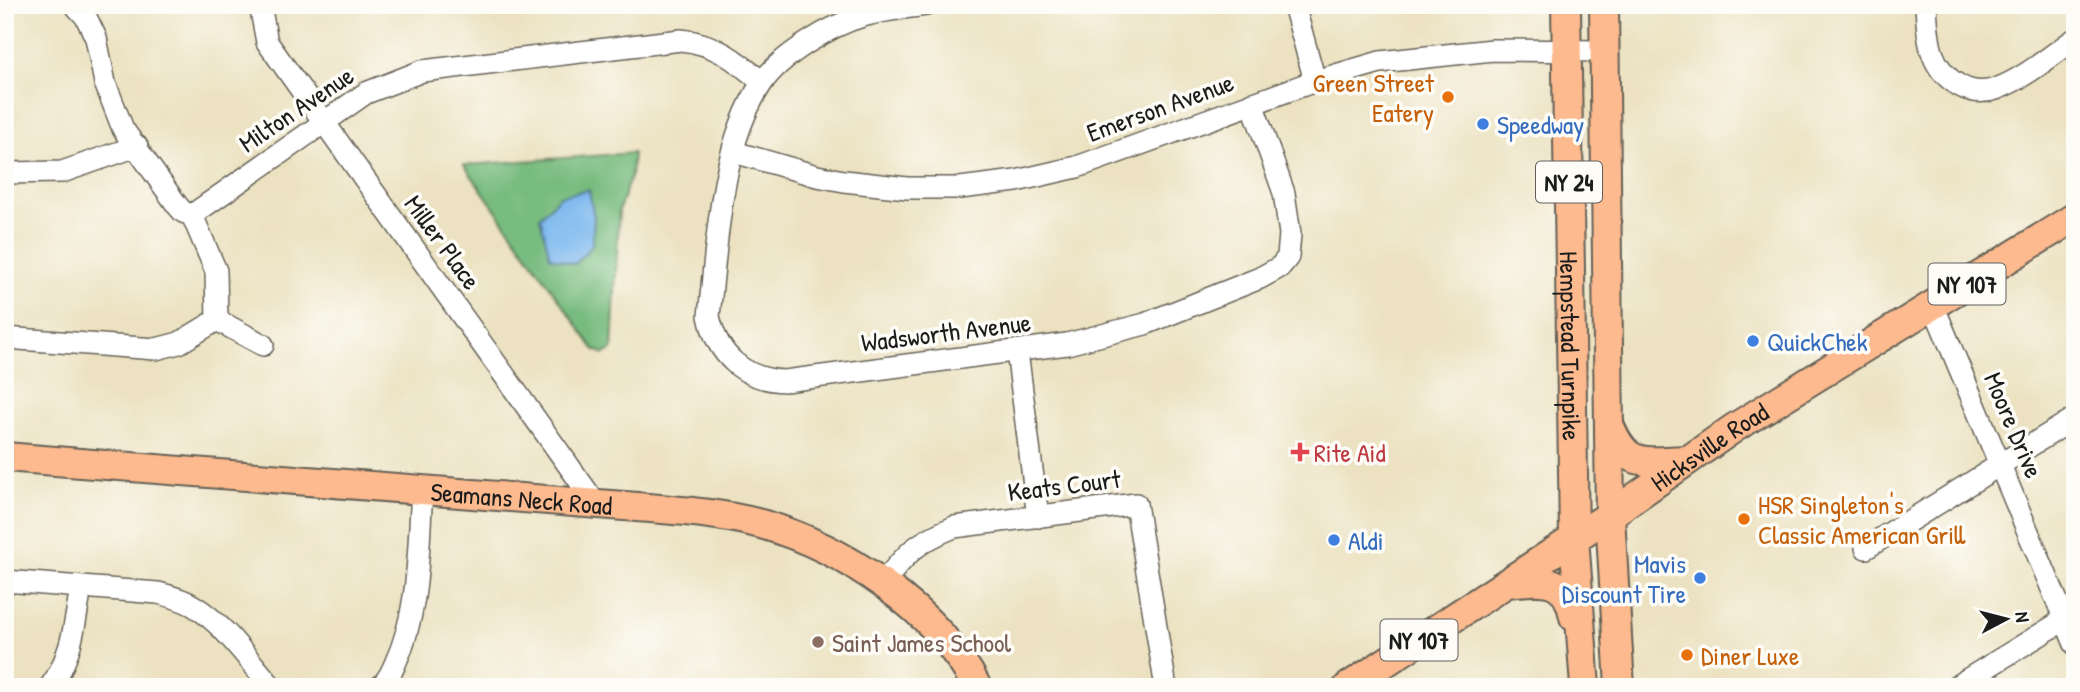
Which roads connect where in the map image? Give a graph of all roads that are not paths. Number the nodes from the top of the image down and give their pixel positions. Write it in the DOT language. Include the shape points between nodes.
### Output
graph roads {
  1 [pos="75,5"];
  2 [pos="260,5"];
  3 [pos="926,5"];
  4 [pos="1294,5"];
  5 [pos="1566,5"];
  6 [pos="1604,5"];
  7 [pos="1926,5"];
  8 [pos="2075,39"];
  9 [pos="1567,51"];
  10 [pos="1605,51"];
  11 [pos="1315,81"];
  12 [pos="762,82"];
  13 [pos="1252,103"];
  14 [pos="322,122"];
  15 [pos="137,146"];
  16 [pos="734,152"];
  17 [pos="5,173"];
  18 [pos="192,215"];
  19 [pos="2075,217"];
  20 [pos="1933,305"];
  21 [pos="217,320"];
  22 [pos="5,338"];
  23 [pos="263,345"];
  24 [pos="1017,351"];
  25 [pos="2075,418"];
  26 [pos="1609,421"];
  27 [pos="5,457"];
  28 [pos="1688,460"];
  29 [pos="2000,464"];
  30 [pos="422,490"];
  31 [pos="596,504"];
  32 [pos="1610,515"];
  33 [pos="1038,517"];
  34 [pos="1574,537"];
  35 [pos="1866,548"];
  36 [pos="5,581"];
  37 [pos="1505,583"];
  38 [pos="882,584"];
  39 [pos="81,587"];
  40 [pos="2064,620"];
  41 [pos="2075,644"];
  42 [pos="1581,655"];
  43 [pos="1165,682"];
  44 [pos="386,685"];
  45 [pos="50,687"];
  46 [pos="272,687"];
  47 [pos="978,687"];
  48 [pos="1348,687"];
  49 [pos="1585,687"];
  50 [pos="1620,687"];
  51 [pos="1955,687"];
  1 -- 15 [label="street" via="96,38 113,109"];
  2 -- 14 [label="street, Miller Place" via="267,42"];
  3 -- 12 [label="street" via="882,11 838,25 802,47"];
  4 -- 11 [label="street"];
  5 -- 9 [label="main road, Hempstead Turnpike / NY 24"];
  6 -- 10 [label="main road, Hempstead Turnpike / NY 24"];
  7 -- 8 [label="street" via="1931,50 1938,68 1967,90 1994,90 2011,82"];
  9 -- 10 [label="street, Emerson Avenue"];
  9 -- 11 [label="street, Emerson Avenue" via="1487,50 1422,56 1380,62"];
  9 -- 34 [label="main road, Hempstead Turnpike / NY 24"];
  10 -- 26 [label="main road, Hempstead Turnpike / NY 24"];
  11 -- 13 [label="street, Emerson Avenue"];
  12 -- 14 [label="street, Milton Avenue" via="724,52 698,41 681,40 422,71 366,93"];
  12 -- 16 [label="street, Wadsworth Avenue"];
  13 -- 16 [label="street, Emerson Avenue" via="1077,167 960,188 844,181"];
  13 -- 24 [label="street, Wadsworth Avenue" via="1284,193 1290,234 1288,257 1280,267 1145,324"];
  14 -- 18 [label="street, Milton Avenue"];
  14 -- 31 [label="street, Miller Place"];
  15 -- 17 [label="street" via="62,172"];
  15 -- 18 [label="street" via="177,205"];
  16 -- 24 [label="street, Wadsworth Avenue" via="725,178 709,316 721,350 739,368 785,381"];
  18 -- 21 [label="street" via="216,271"];
  19 -- 20 [label="main road, Hicksville Road / NY 107"];
  20 -- 28 [label="main road, Hicksville Road / NY 107"];
  20 -- 29 [label="street, Moore Drive"];
  21 -- 22 [label="street" via="179,344 156,349"];
  21 -- 23 [label="street"];
  24 -- 33 [label="street"];
  25 -- 29 [label="street"];
  26 -- 28 [label="main road" via="1617,444 1629,457"];
  26 -- 32 [label="main road, Hempstead Turnpike / NY 24"];
  27 -- 30 [label="main road, Seamans Neck Road"];
  28 -- 32 [label="main road, Hicksville Road / NY 107"];
  29 -- 35 [label="street"];
  29 -- 40 [label="street, Moore Drive"];
  30 -- 31 [label="main road, Seamans Neck Road"];
  30 -- 44 [label="street" via="413,610 405,643"];
  31 -- 38 [label="main road, Seamans Neck Road" via="709,514 760,524 807,541"];
  32 -- 34 [label="main road, Hicksville Road / NY 107"];
  32 -- 50 [label="main road, Hempstead Turnpike / NY 24"];
  33 -- 38 [label="street, Keats Court" via="954,527 928,538 913,547"];
  33 -- 43 [label="street, Keats Court" via="1136,504"];
  34 -- 37 [label="main road, Hicksville Road / NY 107"];
  34 -- 42 [label="main road, Hempstead Turnpike / NY 24"];
  36 -- 39 [label="street"];
  37 -- 42 [label="main road" via="1540,579 1561,587 1573,611"];
  37 -- 48 [label="main road, Hicksville Road / NY 107"];
  38 -- 47 [label="main road, Seamans Neck Road" via="920,613"];
  39 -- 45 [label="street" via="68,654"];
  39 -- 46 [label="street" via="158,593 194,606"];
  40 -- 41 [label="street, Moore Drive"];
  40 -- 51 [label="street"];
  42 -- 49 [label="main road, Hempstead Turnpike / NY 24"];
}
